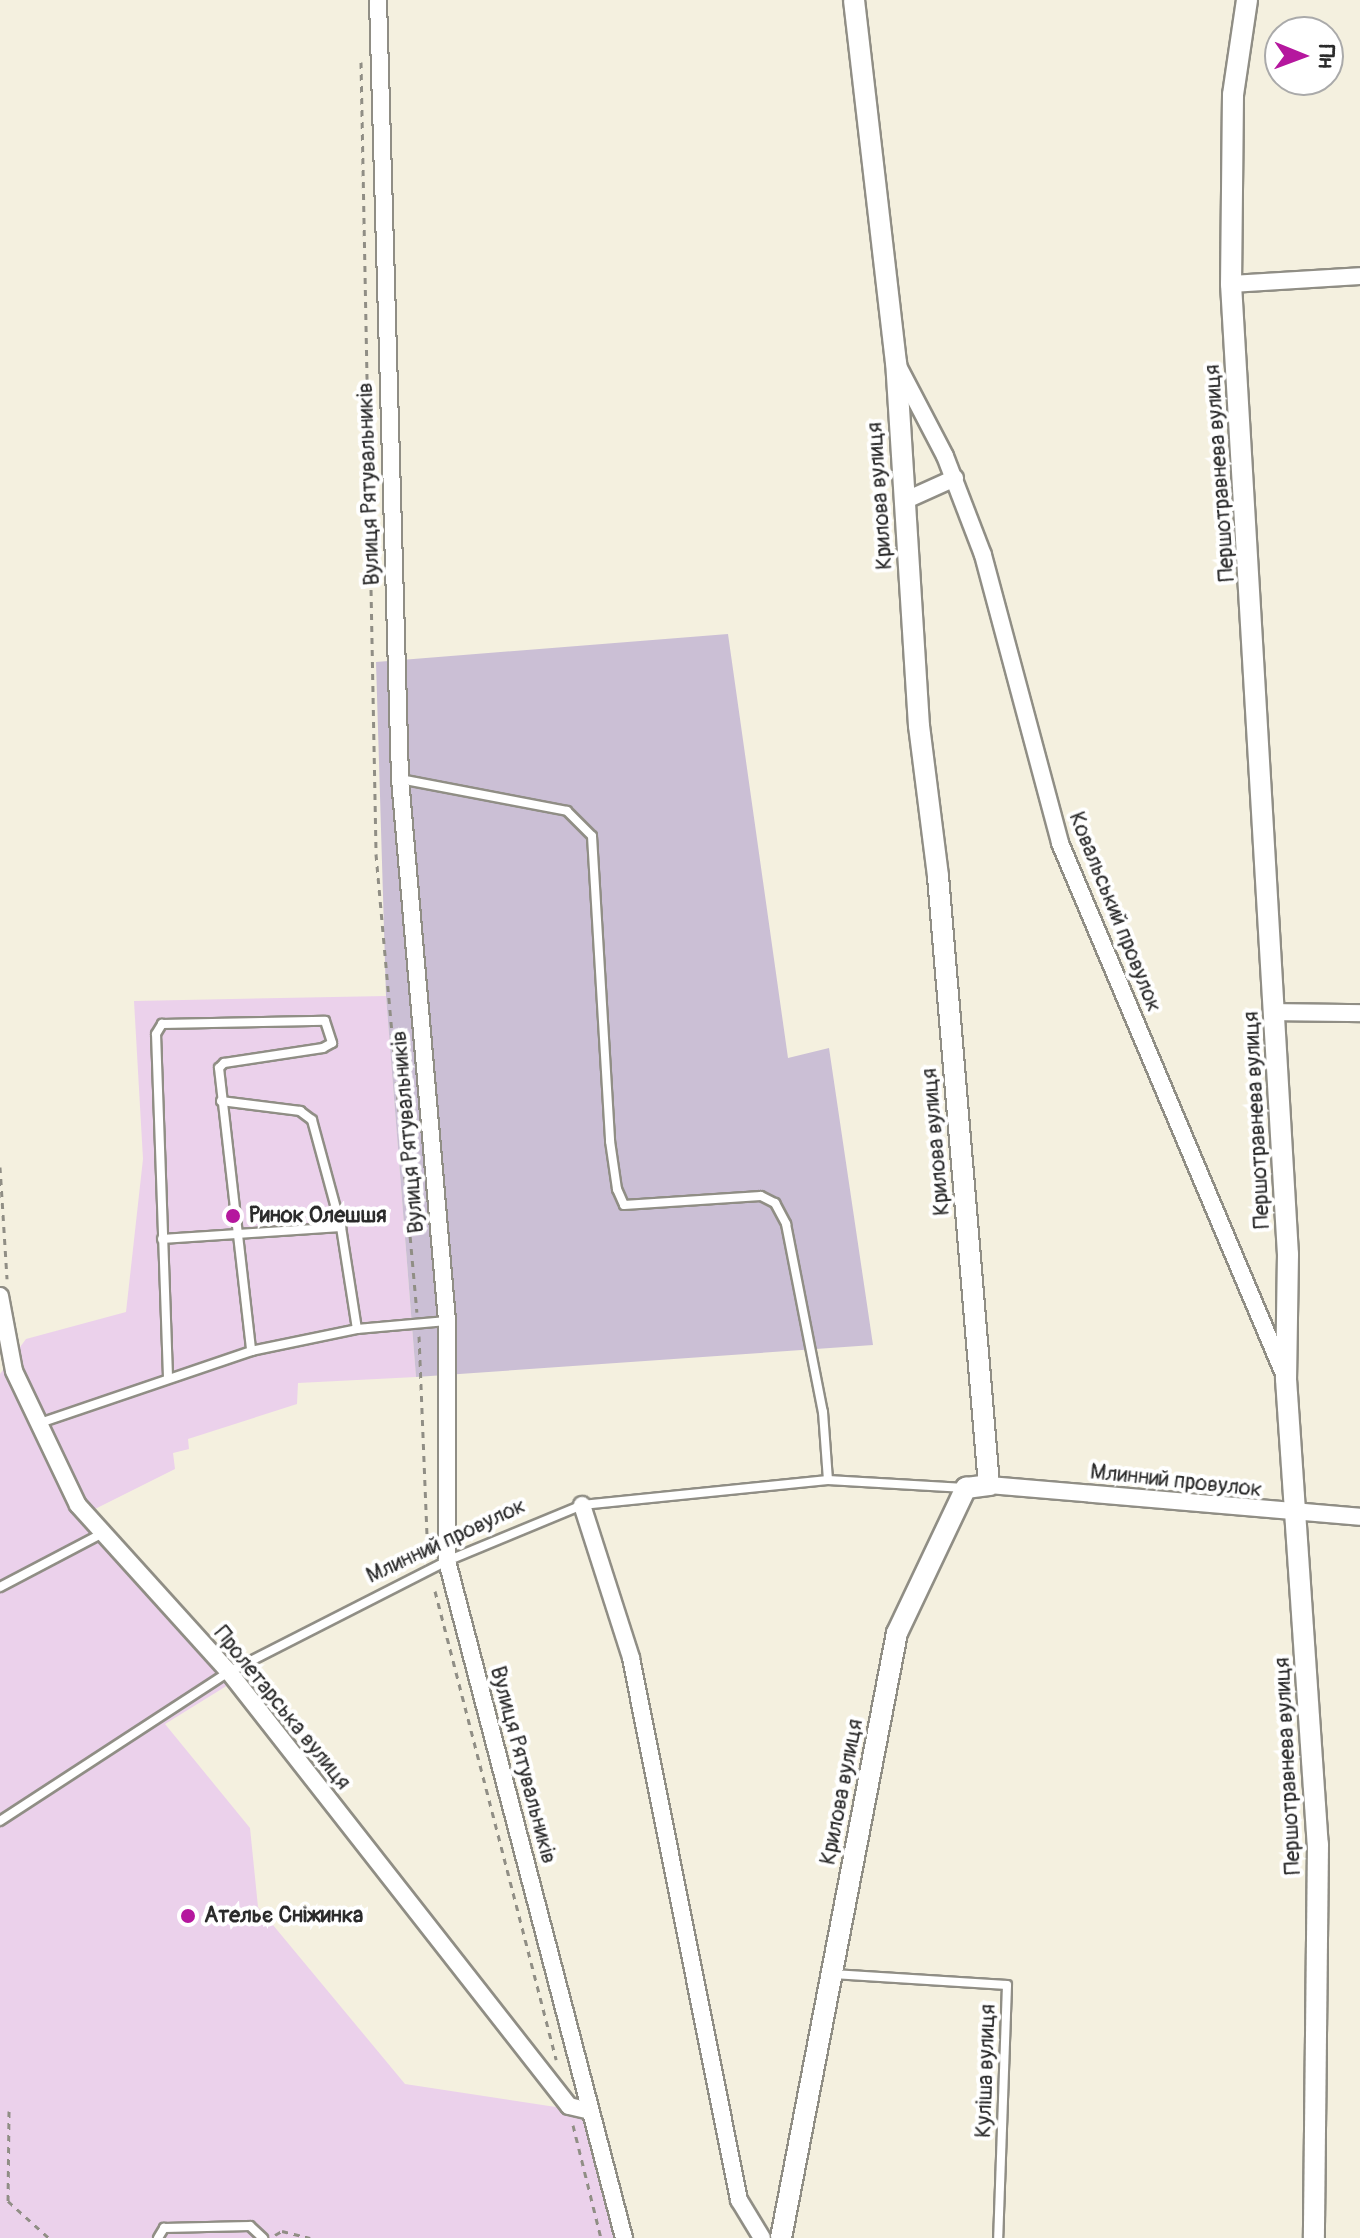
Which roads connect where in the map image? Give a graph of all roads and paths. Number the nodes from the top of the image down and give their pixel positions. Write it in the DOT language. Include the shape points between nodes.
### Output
graph roads {
  1 [pos="378,0"];
  2 [pos="854,0"];
  3 [pos="1247,0"];
  4 [pos="1360,276"];
  5 [pos="1231,284"];
  6 [pos="896,363"];
  7 [pos="955,478"];
  8 [pos="904,501"];
  9 [pos="400,779"];
  10 [pos="1275,1012"];
  11 [pos="1360,1013"];
  12 [pos="221,1101"];
  13 [pos="341,1227"];
  14 [pos="239,1236"];
  15 [pos="162,1239"];
  16 [pos="0,1296"];
  17 [pos="447,1321"];
  18 [pos="357,1329"];
  19 [pos="251,1351"];
  20 [pos="168,1377"];
  21 [pos="1286,1379"];
  22 [pos="39,1423"];
  23 [pos="828,1480"];
  24 [pos="989,1485"];
  25 [pos="966,1488"];
  26 [pos="582,1505"];
  27 [pos="1299,1516"];
  28 [pos="1360,1517"];
  29 [pos="103,1533"];
  30 [pos="447,1561"];
  31 [pos="0,1587"];
  32 [pos="229,1672"];
  33 [pos="0,1821"];
  34 [pos="832,1974"];
  35 [pos="569,2106"];
  36 [pos="9,2111"];
  37 [pos="590,2111"];
  38 [pos="49,2238"];
  39 [pos="158,2238"];
  40 [pos="263,2238"];
  41 [pos="270,2238"];
  42 [pos="310,2238"];
  43 [pos="601,2238"];
  44 [pos="624,2238"];
  45 [pos="762,2238"];
  46 [pos="781,2238"];
  47 [pos="998,2238"];
  48 [pos="1314,2238"];
  1 -- 9 [label="street, Вулиця Рятувальників"];
  2 -- 6 [label="street, Крилова вулиця"];
  3 -- 5 [label="street, Першотравнева вулиця" via="1233,95"];
  4 -- 5 [label="street"];
  5 -- 10 [label="street, Першотравнева вулиця"];
  6 -- 7 [label="street, Ковальський провулок"];
  6 -- 8 [label="street, Крилова вулиця"];
  7 -- 8 [label="street"];
  7 -- 21 [label="street, Ковальський провулок" via="983,555 1060,843"];
  8 -- 24 [label="street, Крилова вулиця" via="919,726 938,876"];
  9 -- 17 [label="street, Вулиця Рятувальників"];
  9 -- 23 [label="lane" via="567,811 592,836 617,1189 624,1205 761,1196 775,1203 786,1224 823,1412"];
  10 -- 11 [label="street"];
  10 -- 21 [label="street, Першотравнева вулиця" via="1288,1254"];
  12 -- 13 [label="lane" via="300,1111 312,1120"];
  12 -- 14 [label="lane"];
  12 -- 15 [label="lane" via="219,1068 224,1063 323,1048 332,1043 325,1021 162,1024 156,1034"];
  13 -- 14 [label="lane"];
  13 -- 18 [label="lane"];
  14 -- 15 [label="lane"];
  14 -- 19 [label="lane"];
  15 -- 20 [label="lane"];
  16 -- 22 [label="street, Пролетарська вулиця" via="14,1371"];
  17 -- 18 [label="lane"];
  17 -- 30 [label="street, Вулиця Рятувальників"];
  18 -- 19 [label="lane"];
  19 -- 20 [label="lane"];
  20 -- 22 [label="lane"];
  21 -- 27 [label="street, Першотравнева вулиця"];
  22 -- 29 [label="street, Пролетарська вулиця" via="78,1505"];
  23 -- 25 [label="lane, Млинний провулок"];
  23 -- 26 [label="lane, Млинний провулок"];
  24 -- 25 [label="street"];
  24 -- 27 [label="street, Млинний провулок"];
  25 -- 34 [label="street, Крилова вулиця" via="897,1633"];
  26 -- 30 [label="lane, Млинний провулок"];
  26 -- 45 [label="street" via="631,1658 739,2200"];
  27 -- 28 [label="street, Млинний провулок"];
  27 -- 48 [label="street, Першотравнева вулиця" via="1318,1844"];
  29 -- 31 [label="lane"];
  29 -- 32 [label="street, Пролетарська вулиця"];
  30 -- 32 [label="lane, Млинний провулок"];
  30 -- 37 [label="street, Вулиця Рятувальників"];
  32 -- 33 [label="lane, Млинний провулок"];
  32 -- 35 [label="street, Пролетарська вулиця"];
  34 -- 46 [label="street, Крилова вулиця"];
  34 -- 47 [label="lane, Куліша вулиця" via="1007,1985"];
  35 -- 37 [label="street"];
  35 -- 43 [label="path"];
  36 -- 38 [label="path" via="8,2201"];
  37 -- 44 [label="street, Вулиця Рятувальників"];
  39 -- 40 [label="lane" via="164,2228 250,2226"];
  41 -- 42 [label="path" via="282,2231"];
}
